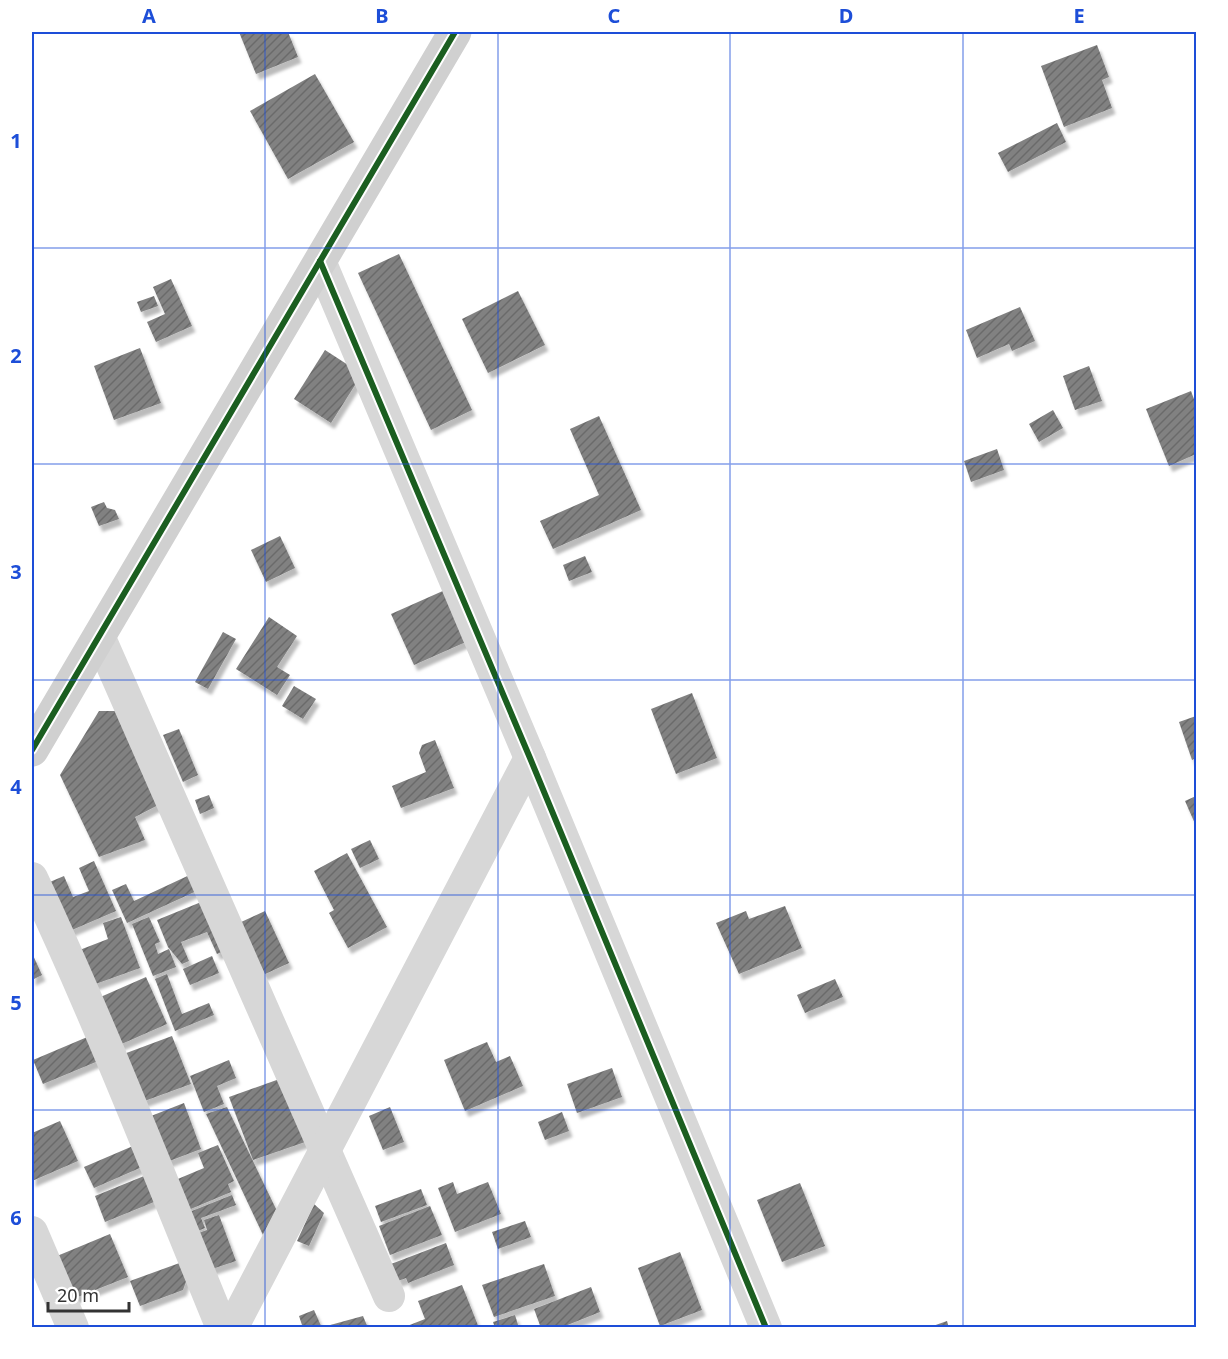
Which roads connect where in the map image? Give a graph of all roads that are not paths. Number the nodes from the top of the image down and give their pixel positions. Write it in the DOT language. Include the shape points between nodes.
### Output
graph roads {
  1 [pos="455,32"];
  2 [pos="320,261"];
  3 [pos="99,636"];
  4 [pos="32,750"];
  5 [pos="530,758"];
  6 [pos="32,878"];
  7 [pos="326,1150"];
  8 [pos="32,1232"];
  9 [pos="389,1296"];
  10 [pos="73,1328"];
  11 [pos="222,1328"];
  12 [pos="232,1328"];
  13 [pos="766,1328"];
  1 -- 2 [label="street"];
  2 -- 3 [label="street"];
  2 -- 5 [label="street"];
  3 -- 4 [label="street"];
  3 -- 7 [label="street"];
  5 -- 7 [label="street"];
  5 -- 13 [label="street"];
  6 -- 11 [label="street" via="117,1071"];
  7 -- 9 [label="street"];
  7 -- 12 [label="street"];
  8 -- 10 [label="street"];
}
